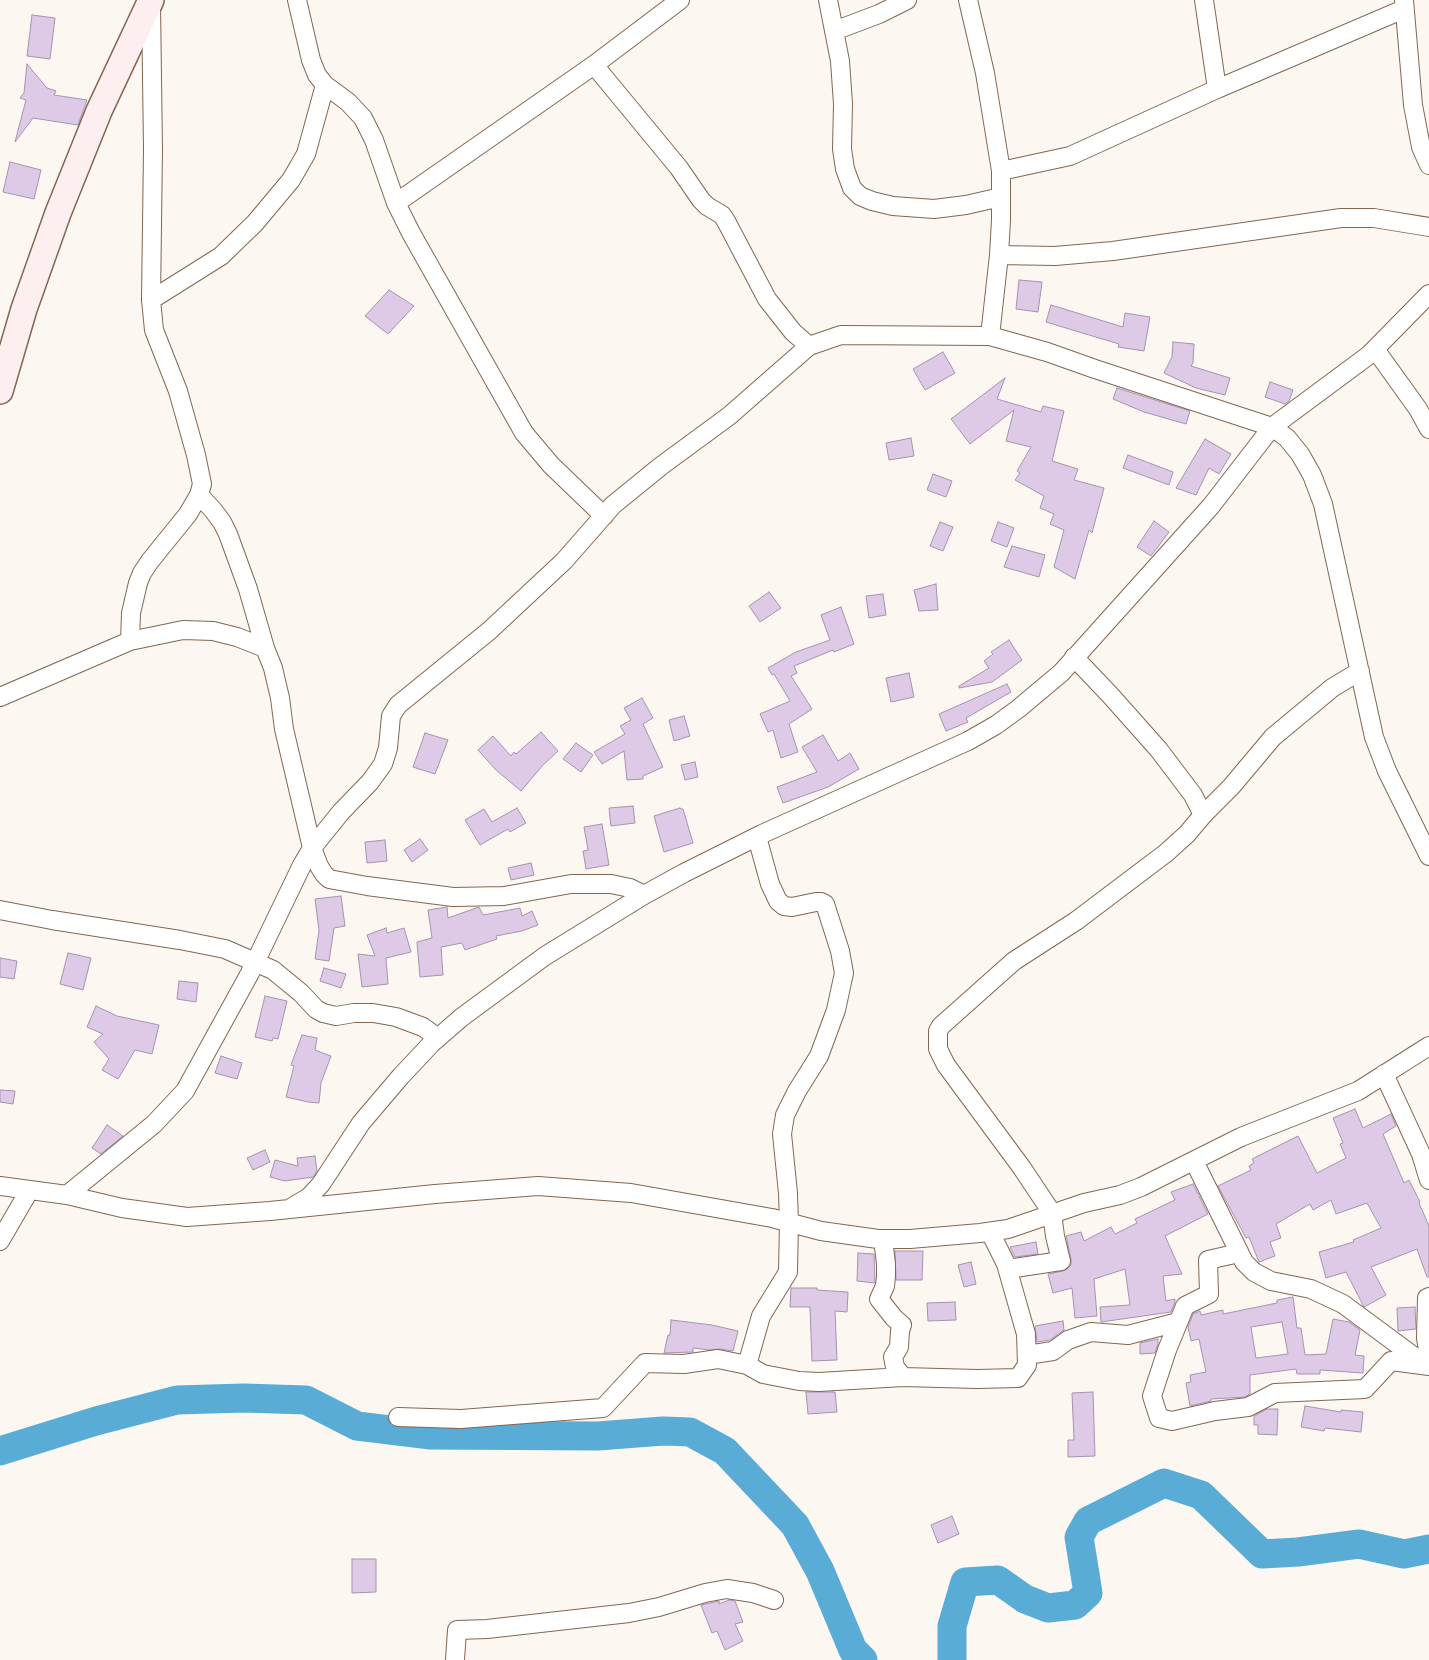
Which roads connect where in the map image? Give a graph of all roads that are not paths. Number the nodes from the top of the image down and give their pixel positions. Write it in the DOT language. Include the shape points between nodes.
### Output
graph roads {
  1 [pos="150,0"];
  2 [pos="297,0"];
  3 [pos="680,0"];
  4 [pos="828,0"];
  5 [pos="907,0"];
  6 [pos="968,0"];
  7 [pos="1204,0"];
  8 [pos="1404,5"];
  9 [pos="834,31"];
  10 [pos="594,65"];
  11 [pos="325,85"];
  12 [pos="1217,89"];
  13 [pos="1429,165"];
  14 [pos="1001,171"];
  15 [pos="1001,196"];
  16 [pos="396,203"];
  17 [pos="1429,227"];
  18 [pos="1000,255"];
  19 [pos="1429,294"];
  20 [pos="151,300"];
  21 [pos="990,336"];
  22 [pos="809,346"];
  23 [pos="1375,349"];
  24 [pos="0,391"];
  25 [pos="1272,427"];
  26 [pos="1429,429"];
  27 [pos="199,495"];
  28 [pos="604,516"];
  29 [pos="130,641"];
  30 [pos="265,648"];
  31 [pos="1074,657"];
  32 [pos="1360,671"];
  33 [pos="0,697"];
  34 [pos="1203,815"];
  35 [pos="757,837"];
  36 [pos="312,848"];
  37 [pos="1429,856"];
  38 [pos="644,895"];
  39 [pos="0,910"];
  40 [pos="255,962"];
  41 [pos="438,1038"];
  42 [pos="1429,1046"];
  43 [pos="1384,1074"];
  44 [pos="1194,1161"];
  45 [pos="1429,1180"];
  46 [pos="0,1186"];
  47 [pos="29,1191"];
  48 [pos="67,1195"];
  49 [pos="289,1209"];
  50 [pos="1052,1213"];
  51 [pos="789,1222"];
  52 [pos="990,1232"];
  53 [pos="883,1240"];
  54 [pos="0,1241"];
  55 [pos="1239,1253"];
  56 [pos="1008,1269"];
  57 [pos="1429,1298"];
  58 [pos="1178,1322"];
  59 [pos="1027,1355"];
  60 [pos="1429,1356"];
  61 [pos="747,1365"];
  62 [pos="1429,1365"];
  63 [pos="903,1377"];
  64 [pos="398,1417"];
  65 [pos="774,1600"];
  66 [pos="455,1660"];
  1 -- 20 [label="street" via="153,149"];
  1 -- 24 [label="street" via="99,111 58,213 24,309"];
  2 -- 11 [label="street" via="311,60"];
  3 -- 10 [label="street"];
  4 -- 9 [label="street"];
  5 -- 9 [label="street"];
  6 -- 14 [label="street" via="985,73"];
  7 -- 12 [label="street"];
  8 -- 12 [label="street"];
  8 -- 13 [label="street" via="1413,105 1421,147"];
  9 -- 15 [label="street" via="842,84 845,169 852,188 860,196 893,206 934,209"];
  10 -- 16 [label="street"];
  10 -- 22 [label="street" via="679,168 701,200 722,215 767,299 793,332"];
  11 -- 16 [label="street" via="348,102 362,118 374,140"];
  11 -- 20 [label="street" via="306,154 291,180 255,223 221,256"];
  12 -- 14 [label="street" via="1070,156"];
  14 -- 15 [label="street"];
  15 -- 18 [label="street"];
  16 -- 28 [label="street" via="524,433 551,465"];
  17 -- 18 [label="street" via="1374,218 1341,218 1113,251 1056,256"];
  18 -- 21 [label="street"];
  19 -- 23 [label="street"];
  20 -- 27 [label="street" via="154,330 178,391 200,471 202,484"];
  21 -- 22 [label="street" via="841,335"];
  21 -- 25 [label="street"];
  22 -- 28 [label="street" via="729,416 661,466"];
  23 -- 25 [label="street"];
  23 -- 26 [label="street"];
  25 -- 31 [label="street" via="1211,506"];
  25 -- 32 [label="street" via="1300,454 1312,474 1323,504"];
  27 -- 29 [label="street" via="142,573 132,613"];
  27 -- 30 [label="street" via="228,534"];
  28 -- 36 [label="street" via="564,561 489,631 398,705 391,716 383,764"];
  29 -- 30 [label="street" via="183,630 213,631"];
  29 -- 33 [label="street"];
  30 -- 36 [label="street" via="273,668"];
  31 -- 34 [label="street" via="1159,750 1193,795"];
  31 -- 35 [label="street" via="1018,709 968,741"];
  32 -- 34 [label="street" via="1332,688 1273,737"];
  32 -- 37 [label="street" via="1374,737"];
  34 -- 50 [label="street" via="1187,834 1143,872 1014,961 938,1031 938,1049 946,1065"];
  35 -- 38 [label="street"];
  35 -- 51 [label="street" via="778,901 792,907 816,902 825,904 844,973 836,1010 819,1056 785,1114 782,1134"];
  36 -- 38 [label="street" via="319,866 330,879 367,886 452,896 504,896 571,884 611,884"];
  36 -- 40 [label="street"];
  38 -- 41 [label="street" via="545,956"];
  39 -- 40 [label="street" via="225,949"];
  40 -- 41 [label="street" via="273,970 323,1013 396,1017"];
  40 -- 48 [label="street" via="185,1091 154,1124"];
  41 -- 49 [label="street" via="361,1123 321,1184 309,1197"];
  42 -- 43 [label="street"];
  43 -- 44 [label="street" via="1358,1091 1241,1137"];
  43 -- 45 [label="street" via="1421,1154"];
  44 -- 50 [label="street" via="1142,1187"];
  44 -- 55 [label="street"];
  46 -- 47 [label="street"];
  47 -- 48 [label="street"];
  47 -- 54 [label="street"];
  48 -- 49 [label="street" via="122,1208 187,1217"];
  49 -- 51 [label="street" via="538,1186 631,1193"];
  50 -- 52 [label="street"];
  50 -- 56 [label="street" via="1061,1261"];
  51 -- 53 [label="street" via="821,1231"];
  51 -- 61 [label="street" via="788,1272 761,1316"];
  52 -- 53 [label="street"];
  52 -- 56 [label="street"];
  53 -- 63 [label="street" via="886,1276 880,1299 902,1325 893,1357 894,1367"];
  55 -- 58 [label="street" via="1208,1260 1210,1294 1185,1306"];
  55 -- 62 [label="street" via="1254,1272 1271,1281 1311,1289 1343,1304"];
  56 -- 59 [label="street" via="1026,1334"];
  57 -- 60 [label="street" via="1426,1338"];
  58 -- 59 [label="street" via="1128,1335 1091,1332 1068,1340 1053,1351"];
  58 -- 62 [label="street" via="1152,1396 1159,1418 1172,1421 1248,1407 1275,1393 1365,1389 1392,1360"];
  59 -- 63 [label="street" via="1027,1365 1018,1378"];
  61 -- 63 [label="street" via="763,1374 799,1381"];
  61 -- 64 [label="street" via="718,1359 684,1364 645,1364 603,1408 461,1418"];
  65 -- 66 [label="street" via="727,1589 630,1613 458,1630"];
}
